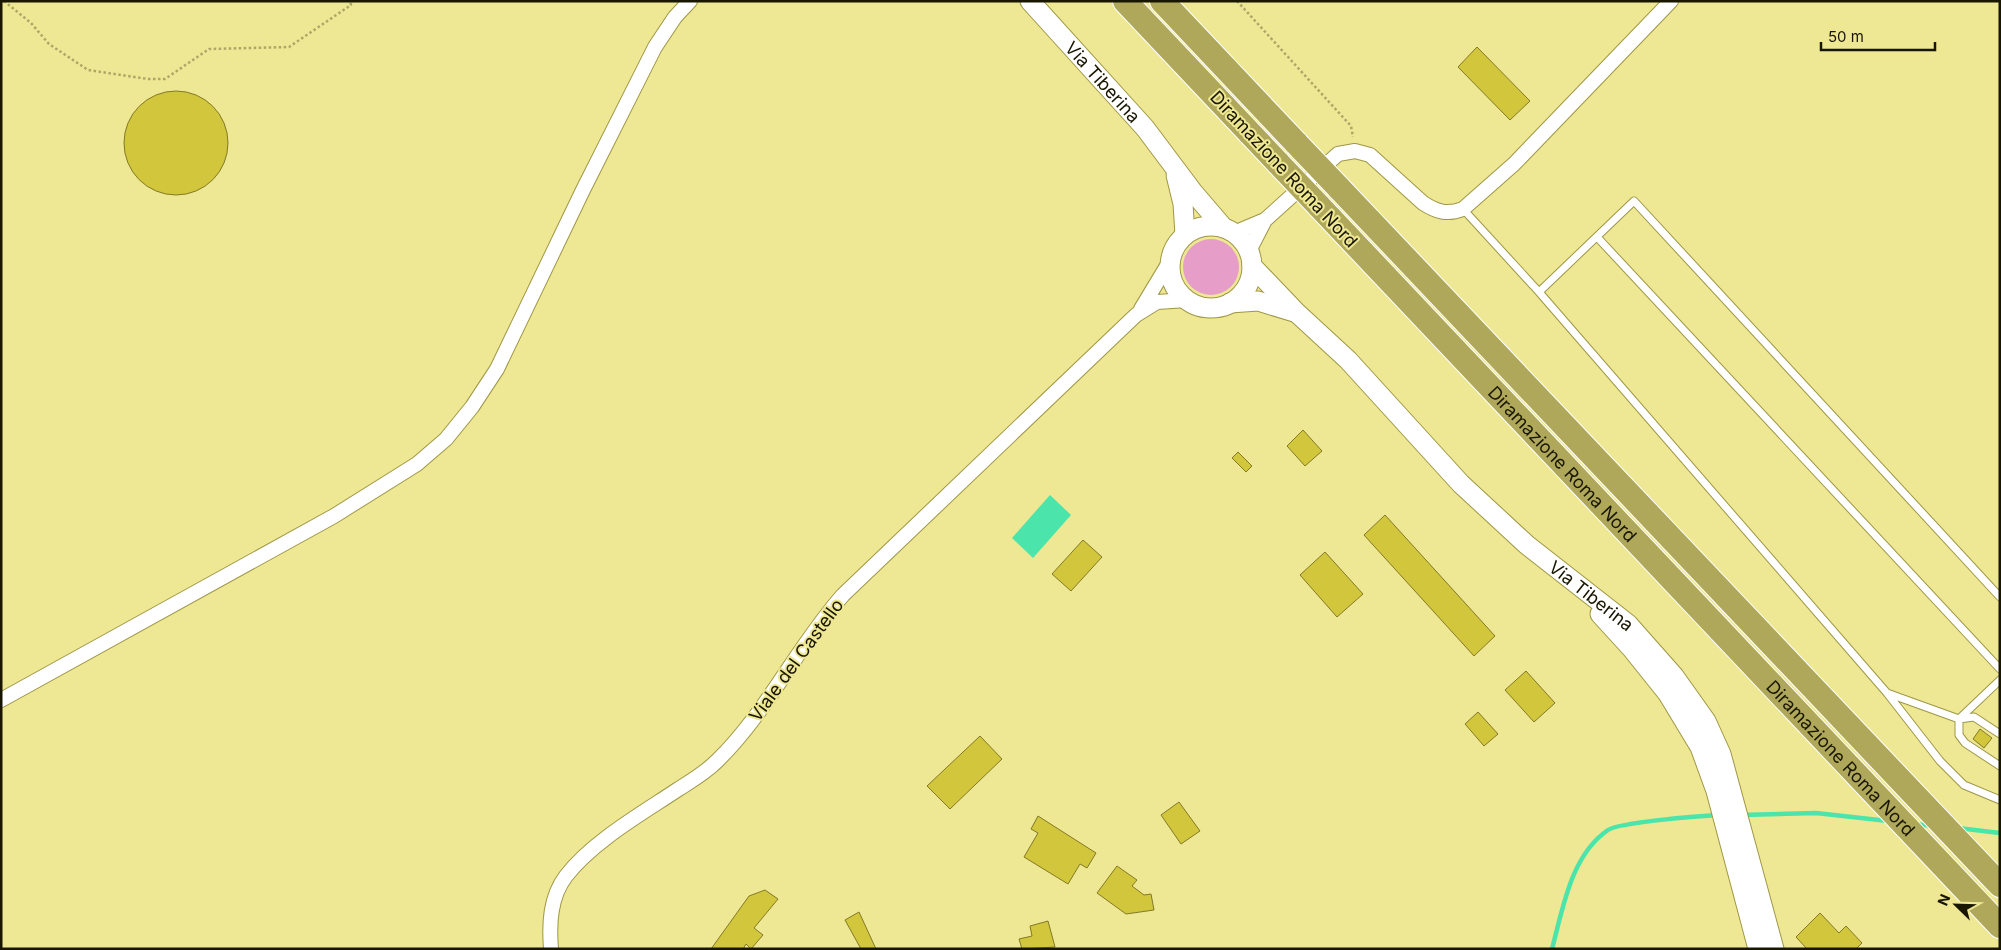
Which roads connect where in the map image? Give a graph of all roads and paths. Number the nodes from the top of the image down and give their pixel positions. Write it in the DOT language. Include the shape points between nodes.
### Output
graph roads {
  1 [pos="4,1"];
  2 [pos="350,1"];
  3 [pos="690,1"];
  4 [pos="1030,1"];
  5 [pos="1125,1"];
  6 [pos="1162,1"];
  7 [pos="1237,1"];
  8 [pos="1671,1"];
  9 [pos="1355,151"];
  10 [pos="1173,164"];
  11 [pos="1463,209"];
  12 [pos="1265,220"];
  13 [pos="1229,230"];
  14 [pos="1185,235"];
  15 [pos="1597,237"];
  16 [pos="1251,259"];
  17 [pos="1170,261"];
  18 [pos="1539,292"];
  19 [pos="1187,300"];
  20 [pos="1230,303"];
  21 [pos="1297,313"];
  22 [pos="1136,316"];
  23 [pos="2000,597"];
  24 [pos="2000,669"];
  25 [pos="2000,680"];
  26 [pos="1887,693"];
  27 [pos="1,700"];
  28 [pos="1959,720"];
  29 [pos="2000,734"];
  30 [pos="2000,766"];
  31 [pos="2000,800"];
  32 [pos="1737,843"];
  33 [pos="2000,885"];
  34 [pos="2000,926"];
  35 [pos="551,949"];
  36 [pos="1758,949"];
  37 [pos="1774,949"];
  1 -- 2 [label="path" via="31,23 49,44 88,70 148,79 165,79 209,48 289,47 351,6"];
  3 -- 27 [label="street" via="655,47 497,369 446,439 417,464 334,516"];
  4 -- 10 [label="main road, Via Tiberina" via="1145,128"];
  5 -- 34 [label="highway, Diramazione Roma Nord, bridge"];
  6 -- 33 [label="highway, Diramazione Roma Nord, bridge"];
  7 -- 9 [label="path" via="1351,126"];
  8 -- 11 [label="street" via="1514,164"];
  9 -- 11 [label="street" via="1370,155 1433,209 1443,213"];
  9 -- 12 [label="street" via="1338,154"];
  10 -- 13 [label="main road, Via Tiberina"];
  10 -- 14 [label="main road" via="1183,204"];
  11 -- 18 [label="lane"];
  12 -- 13 [label="street"];
  12 -- 16 [label="street"];
  13 -- 14 [label="main road" via="1210,225"];
  13 -- 16 [label="main road"];
  14 -- 17 [label="main road"];
  15 -- 18 [label="lane"];
  15 -- 23 [label="lane" via="1634,201"];
  15 -- 24 [label="lane"];
  16 -- 20 [label="main road" via="1246,288"];
  16 -- 21 [label="main road"];
  17 -- 19 [label="main road" via="1173,283"];
  17 -- 22 [label="street"];
  18 -- 26 [label="lane"];
  19 -- 20 [label="main road" via="1208,308"];
  19 -- 22 [label="street" via="1158,302"];
  20 -- 21 [label="main road" via="1258,300"];
  21 -- 32 [label="main road" via="1341,354 1461,484 1604,618 1651,671 1723,787"];
  22 -- 35 [label="street, Viale del Castello" via="849,588 805,642 751,723 716,762 608,839 570,871 561,882 553,904"];
  25 -- 28 [label="lane"];
  26 -- 28 [label="lane"];
  26 -- 31 [label="lane" via="1940,761 1964,785"];
  28 -- 29 [label="lane" via="1974,717"];
  28 -- 30 [label="lane" via="1959,735 1965,743"];
  32 -- 36 [label="main road"];
  32 -- 37 [label="main road"];
}
